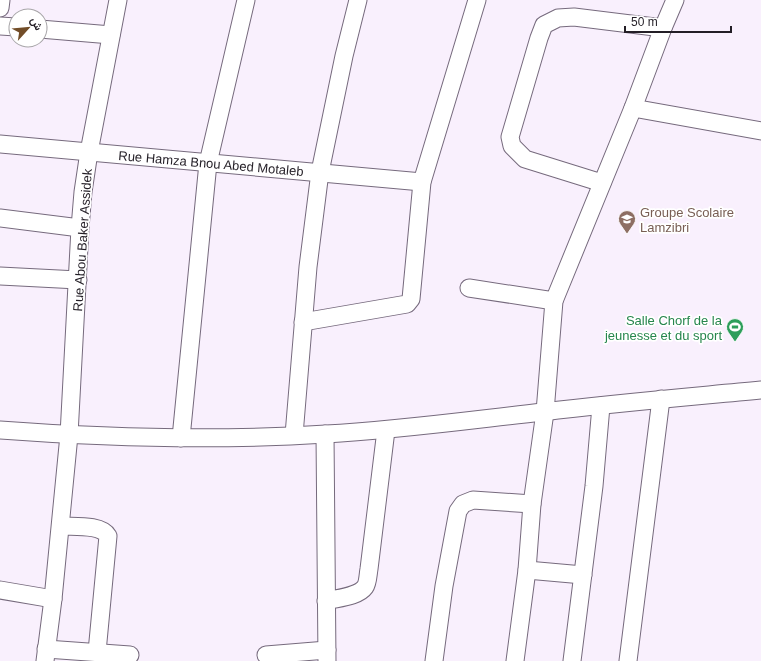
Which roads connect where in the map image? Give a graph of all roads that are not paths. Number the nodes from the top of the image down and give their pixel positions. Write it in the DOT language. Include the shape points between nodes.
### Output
graph roads {
  1 [pos="1,0"];
  2 [pos="118,0"];
  3 [pos="246,0"];
  4 [pos="358,0"];
  5 [pos="477,0"];
  6 [pos="675,0"];
  7 [pos="0,8"];
  8 [pos="663,28"];
  9 [pos="48,30"];
  10 [pos="111,35"];
  11 [pos="633,108"];
  12 [pos="761,131"];
  13 [pos="0,144"];
  14 [pos="89,152"];
  15 [pos="208,163"];
  16 [pos="320,172"];
  17 [pos="422,182"];
  18 [pos="602,184"];
  19 [pos="0,218"];
  20 [pos="80,228"];
  21 [pos="0,276"];
  22 [pos="78,280"];
  23 [pos="469,288"];
  24 [pos="554,301"];
  25 [pos="303,322"];
  26 [pos="761,390"];
  27 [pos="662,400"];
  28 [pos="601,406"];
  29 [pos="545,412"];
  30 [pos="0,430"];
  31 [pos="386,430"];
  32 [pos="325,434"];
  33 [pos="69,435"];
  34 [pos="294,435"];
  35 [pos="181,438"];
  36 [pos="532,504"];
  37 [pos="61,526"];
  38 [pos="527,570"];
  39 [pos="583,575"];
  40 [pos="0,590"];
  41 [pos="53,599"];
  42 [pos="326,601"];
  43 [pos="97,652"];
  44 [pos="46,655"];
  45 [pos="130,655"];
  46 [pos="266,655"];
  47 [pos="327,655"];
  48 [pos="434,661"];
  49 [pos="515,661"];
  50 [pos="572,661"];
  51 [pos="628,661"];
  1 -- 7 [label="street"];
  2 -- 10 [label="street, Rue Abou Baker Assidek"];
  3 -- 15 [label="street"];
  4 -- 16 [label="street"];
  5 -- 17 [label="street"];
  6 -- 8 [label="street"];
  8 -- 11 [label="street"];
  8 -- 18 [label="street" via="574,17 558,18 544,25 510,137 512,146 525,158"];
  9 -- 10 [label="street"];
  10 -- 14 [label="street, Rue Abou Baker Assidek"];
  11 -- 12 [label="street"];
  11 -- 18 [label="street"];
  13 -- 14 [label="street, Rue Hamza Bnou Abed Motaleb"];
  14 -- 15 [label="street, Rue Hamza Bnou Abed Motaleb"];
  14 -- 20 [label="street, Rue Abou Baker Assidek"];
  15 -- 16 [label="street, Rue Hamza Bnou Abed Motaleb"];
  15 -- 35 [label="street"];
  16 -- 17 [label="street, Rue Hamza Bnou Abed Motaleb"];
  16 -- 25 [label="street"];
  17 -- 25 [label="street" via="413,291 409,303"];
  18 -- 24 [label="street"];
  19 -- 20 [label="street"];
  20 -- 22 [label="street, Rue Abou Baker Assidek"];
  21 -- 22 [label="street"];
  22 -- 33 [label="street, Rue Abou Baker Assidek"];
  23 -- 24 [label="street"];
  24 -- 29 [label="street"];
  25 -- 34 [label="street"];
  26 -- 27 [label="street"];
  27 -- 28 [label="street"];
  27 -- 51 [label="street"];
  28 -- 29 [label="street"];
  28 -- 39 [label="street"];
  29 -- 31 [label="street"];
  29 -- 36 [label="street"];
  30 -- 33 [label="street"];
  31 -- 32 [label="street"];
  31 -- 42 [label="street" via="366,586 352,595"];
  32 -- 34 [label="street"];
  32 -- 42 [label="street"];
  33 -- 35 [label="street"];
  33 -- 37 [label="street, Rue Abou Baker Assidek"];
  34 -- 35 [label="street"];
  36 -- 38 [label="street"];
  36 -- 48 [label="street" via="470,500 458,511"];
  37 -- 41 [label="street, Rue Abou Baker Assidek"];
  37 -- 43 [label="street" via="93,528 102,530 108,536"];
  38 -- 39 [label="street"];
  38 -- 49 [label="street"];
  39 -- 50 [label="street"];
  40 -- 41 [label="street"];
  41 -- 44 [label="street, Rue Abou Baker Assidek"];
  42 -- 47 [label="street"];
  43 -- 44 [label="street"];
  43 -- 45 [label="street"];
  46 -- 47 [label="street"];
}
